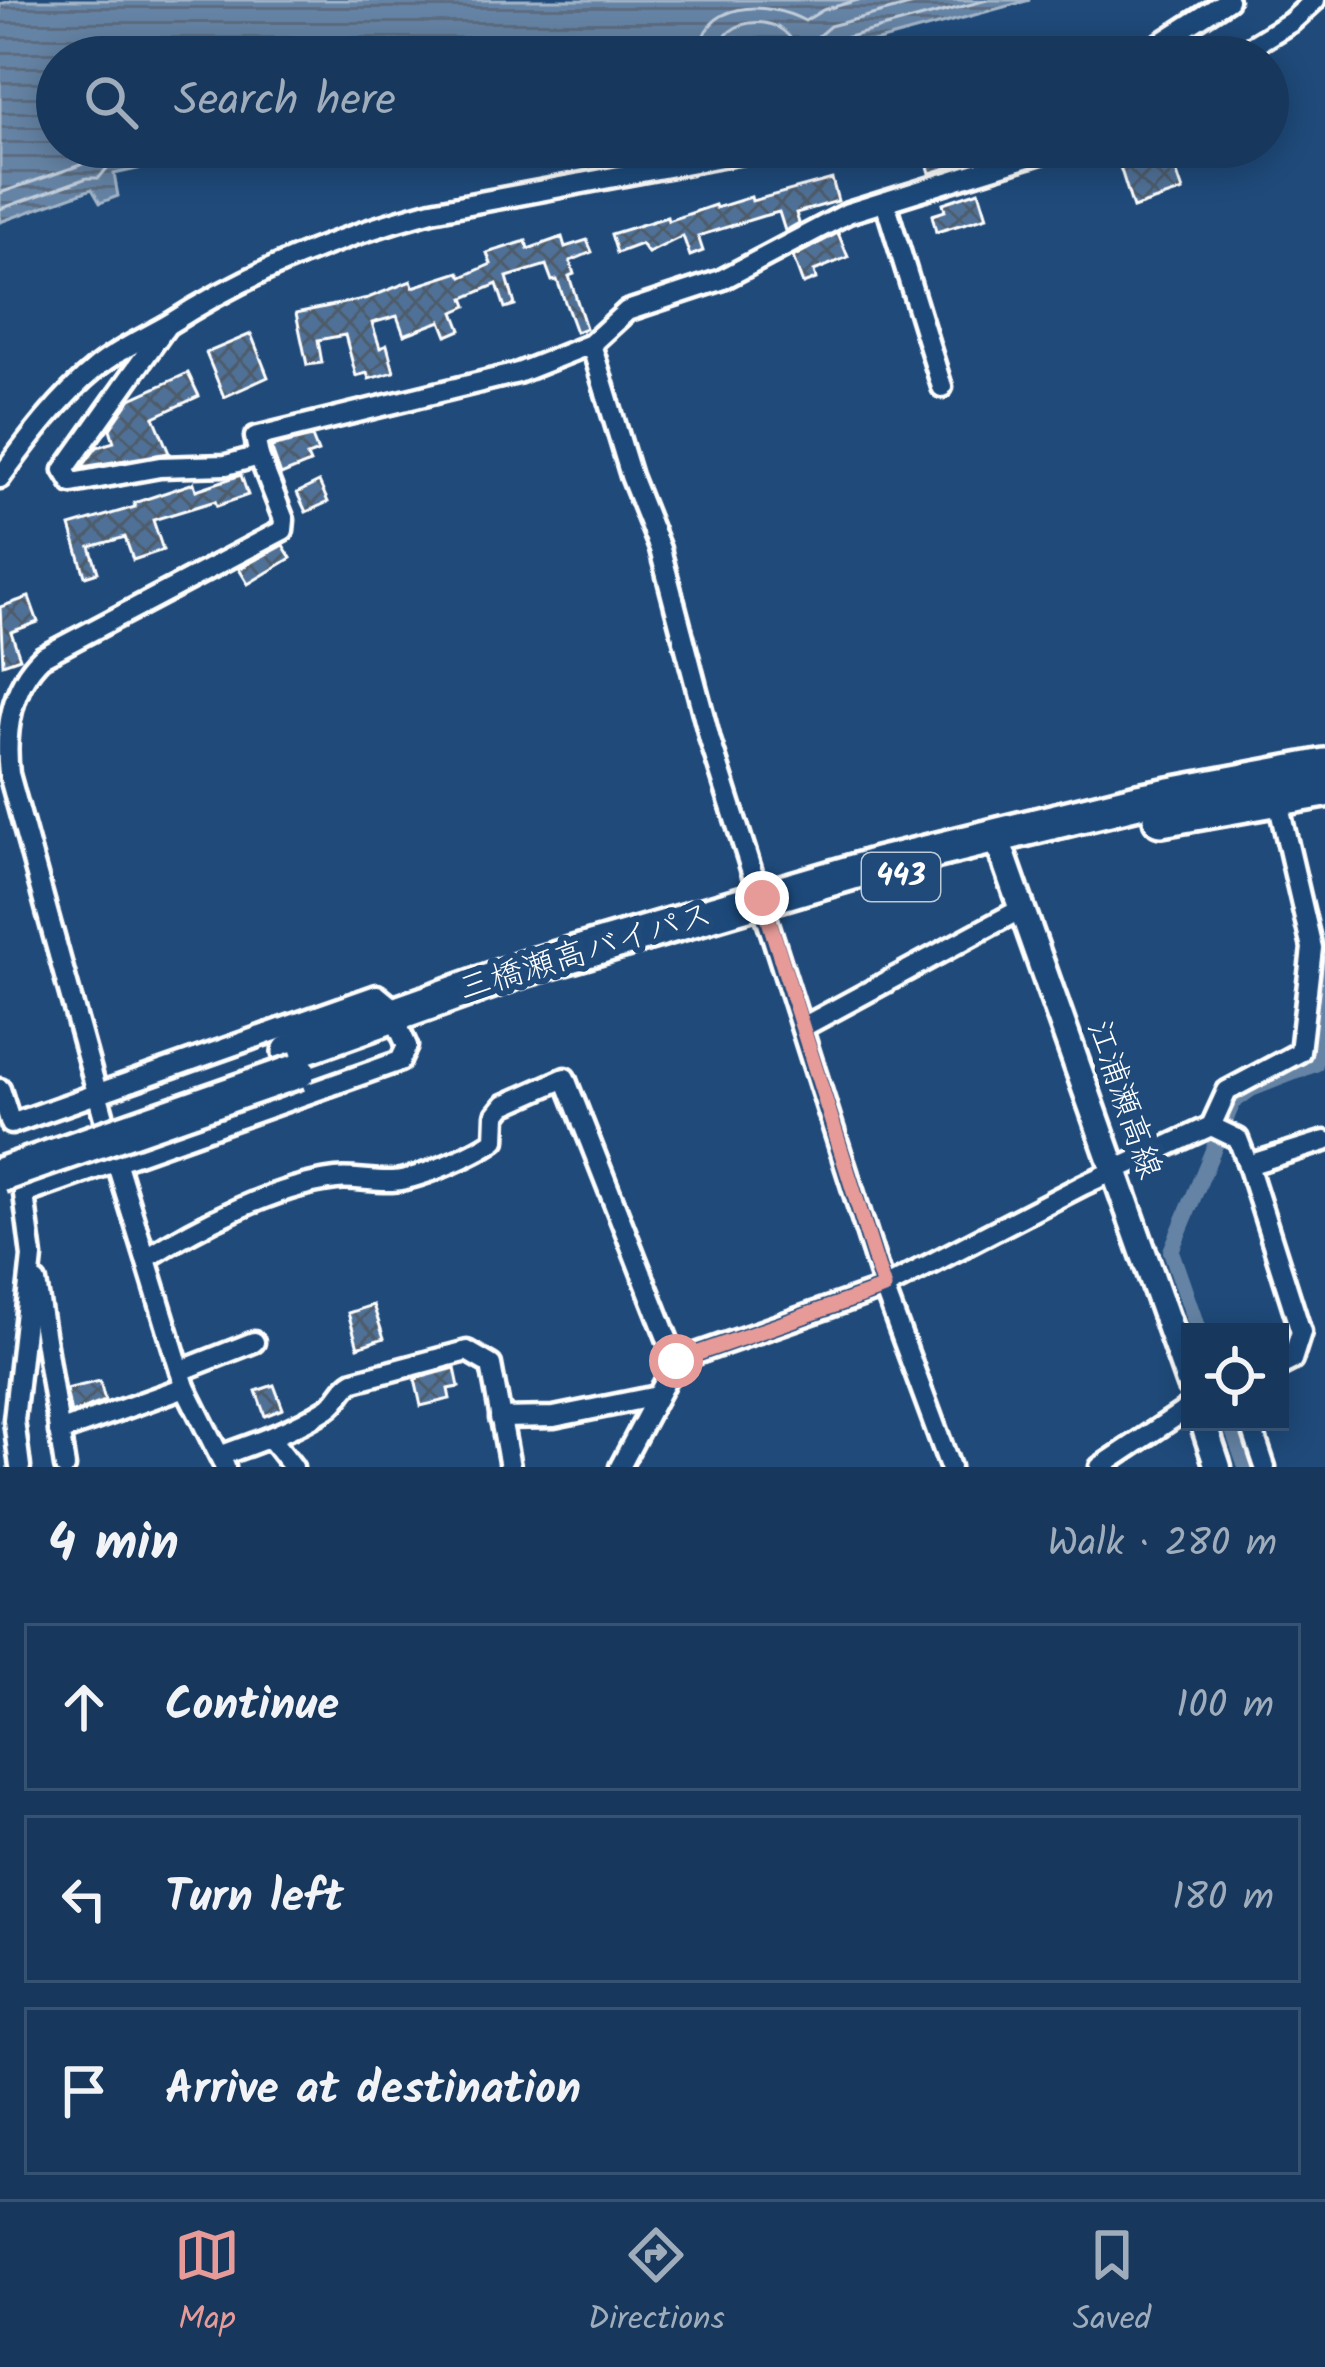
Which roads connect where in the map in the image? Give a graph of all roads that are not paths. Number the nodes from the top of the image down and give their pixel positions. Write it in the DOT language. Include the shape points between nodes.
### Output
graph roads {
  1 [pos="1228,0"];
  2 [pos="1303,0"];
  3 [pos="1315,0"];
  4 [pos="1291,22"];
  5 [pos="1172,36"];
  6 [pos="1268,36"];
  7 [pos="662,168"];
  8 [pos="993,168"];
  9 [pos="885,202"];
  10 [pos="167,324"];
  11 [pos="591,344"];
  12 [pos="942,387"];
  13 [pos="259,456"];
  14 [pos="0,478"];
  15 [pos="1325,766"];
  16 [pos="1276,787"];
  17 [pos="1325,790"];
  18 [pos="998,844"];
  19 [pos="765,906"];
  20 [pos="1021,909"];
  21 [pos="398,1025"];
  22 [pos="802,1027"];
  23 [pos="294,1061"];
  24 [pos="0,1089"];
  25 [pos="99,1092"];
  26 [pos="1219,1128"];
  27 [pos="5,1139"];
  28 [pos="1325,1141"];
  29 [pos="116,1161"];
  30 [pos="1248,1165"];
  31 [pos="1112,1172"];
  32 [pos="12,1184"];
  33 [pos="32,1258"];
  34 [pos="147,1258"];
  35 [pos="884,1288"];
  36 [pos="254,1342"];
  37 [pos="1181,1360"];
  38 [pos="676,1361"];
  39 [pos="1289,1362"];
  40 [pos="182,1379"];
  41 [pos="657,1396"];
  42 [pos="1181,1413"];
  43 [pos="500,1418"];
  44 [pos="1206,1431"];
  45 [pos="1253,1431"];
  46 [pos="58,1432"];
  47 [pos="271,1438"];
  48 [pos="223,1461"];
  49 [pos="20,1467"];
  50 [pos="65,1467"];
  51 [pos="293,1467"];
  52 [pos="510,1467"];
  53 [pos="620,1467"];
  54 [pos="950,1467"];
  55 [pos="1100,1467"];
  56 [pos="1218,1467"];
  57 [pos="1265,1467"];
  1 -- 5 [label="street"];
  2 -- 4 [label="street"];
  3 -- 4 [label="street"];
  4 -- 6 [label="street"];
  7 -- 10 [label="street" via="376,226 265,271"];
  8 -- 9 [label="street"];
  9 -- 11 [label="street" via="721,280 627,311"];
  9 -- 12 [label="street"];
  10 -- 13 [label="street" via="64,470 72,483"];
  10 -- 14 [label="street" via="73,389"];
  11 -- 13 [label="street" via="518,373 255,437"];
  11 -- 19 [label="street"];
  13 -- 25 [label="street" via="283,530 42,657 16,690 9,774"];
  15 -- 16 [label="highway, 三橋瀬高バイパス / 443"];
  16 -- 17 [label="highway, 三橋瀬高バイパス / 443"];
  16 -- 18 [label="highway, 三橋瀬高バイパス / 443"];
  16 -- 26 [label="street" via="1312,948 1300,1052 1227,1091"];
  18 -- 19 [label="highway, 三橋瀬高バイパス / 443"];
  18 -- 20 [label="main road, 江浦瀬高線"];
  19 -- 21 [label="highway, 三橋瀬高バイパス / 443"];
  19 -- 22 [label="street"];
  20 -- 22 [label="street"];
  20 -- 31 [label="main road, 江浦瀬高線"];
  21 -- 23 [label="highway, 三橋瀬高バイパス / 443"];
  21 -- 25 [label="street" via="376,995"];
  21 -- 29 [label="street" via="407,1046 400,1061"];
  22 -- 35 [label="street"];
  23 -- 27 [label="highway, 三橋瀬高バイパス / 443"];
  23 -- 32 [label="highway, 三橋瀬高バイパス / 443, bridge"];
  24 -- 27 [label="street"];
  25 -- 27 [label="street"];
  25 -- 29 [label="street"];
  26 -- 30 [label="street" via="1238,1138"];
  26 -- 31 [label="street"];
  27 -- 32 [label="street"];
  28 -- 30 [label="street"];
  29 -- 32 [label="street"];
  29 -- 34 [label="street"];
  30 -- 39 [label="street" via="1301,1332"];
  31 -- 35 [label="street"];
  31 -- 37 [label="main road, 江浦瀬高線"];
  32 -- 33 [label="street"];
  33 -- 46 [label="street"];
  33 -- 49 [label="street" via="14,1420"];
  34 -- 38 [label="street" via="285,1192 338,1178 398,1181 482,1149 495,1140 504,1106 565,1078"];
  34 -- 40 [label="street"];
  35 -- 38 [label="street"];
  35 -- 54 [label="street"];
  36 -- 40 [label="street"];
  38 -- 41 [label="street"];
  40 -- 46 [label="street"];
  40 -- 48 [label="street"];
  41 -- 43 [label="street" via="570,1415"];
  41 -- 53 [label="street"];
  42 -- 55 [label="street"];
  43 -- 47 [label="street" via="491,1365 467,1351 354,1381 334,1405"];
  43 -- 52 [label="street"];
  44 -- 56 [label="main road"];
  45 -- 57 [label="street"];
  46 -- 50 [label="street"];
  47 -- 48 [label="street"];
  47 -- 51 [label="street"];
}
